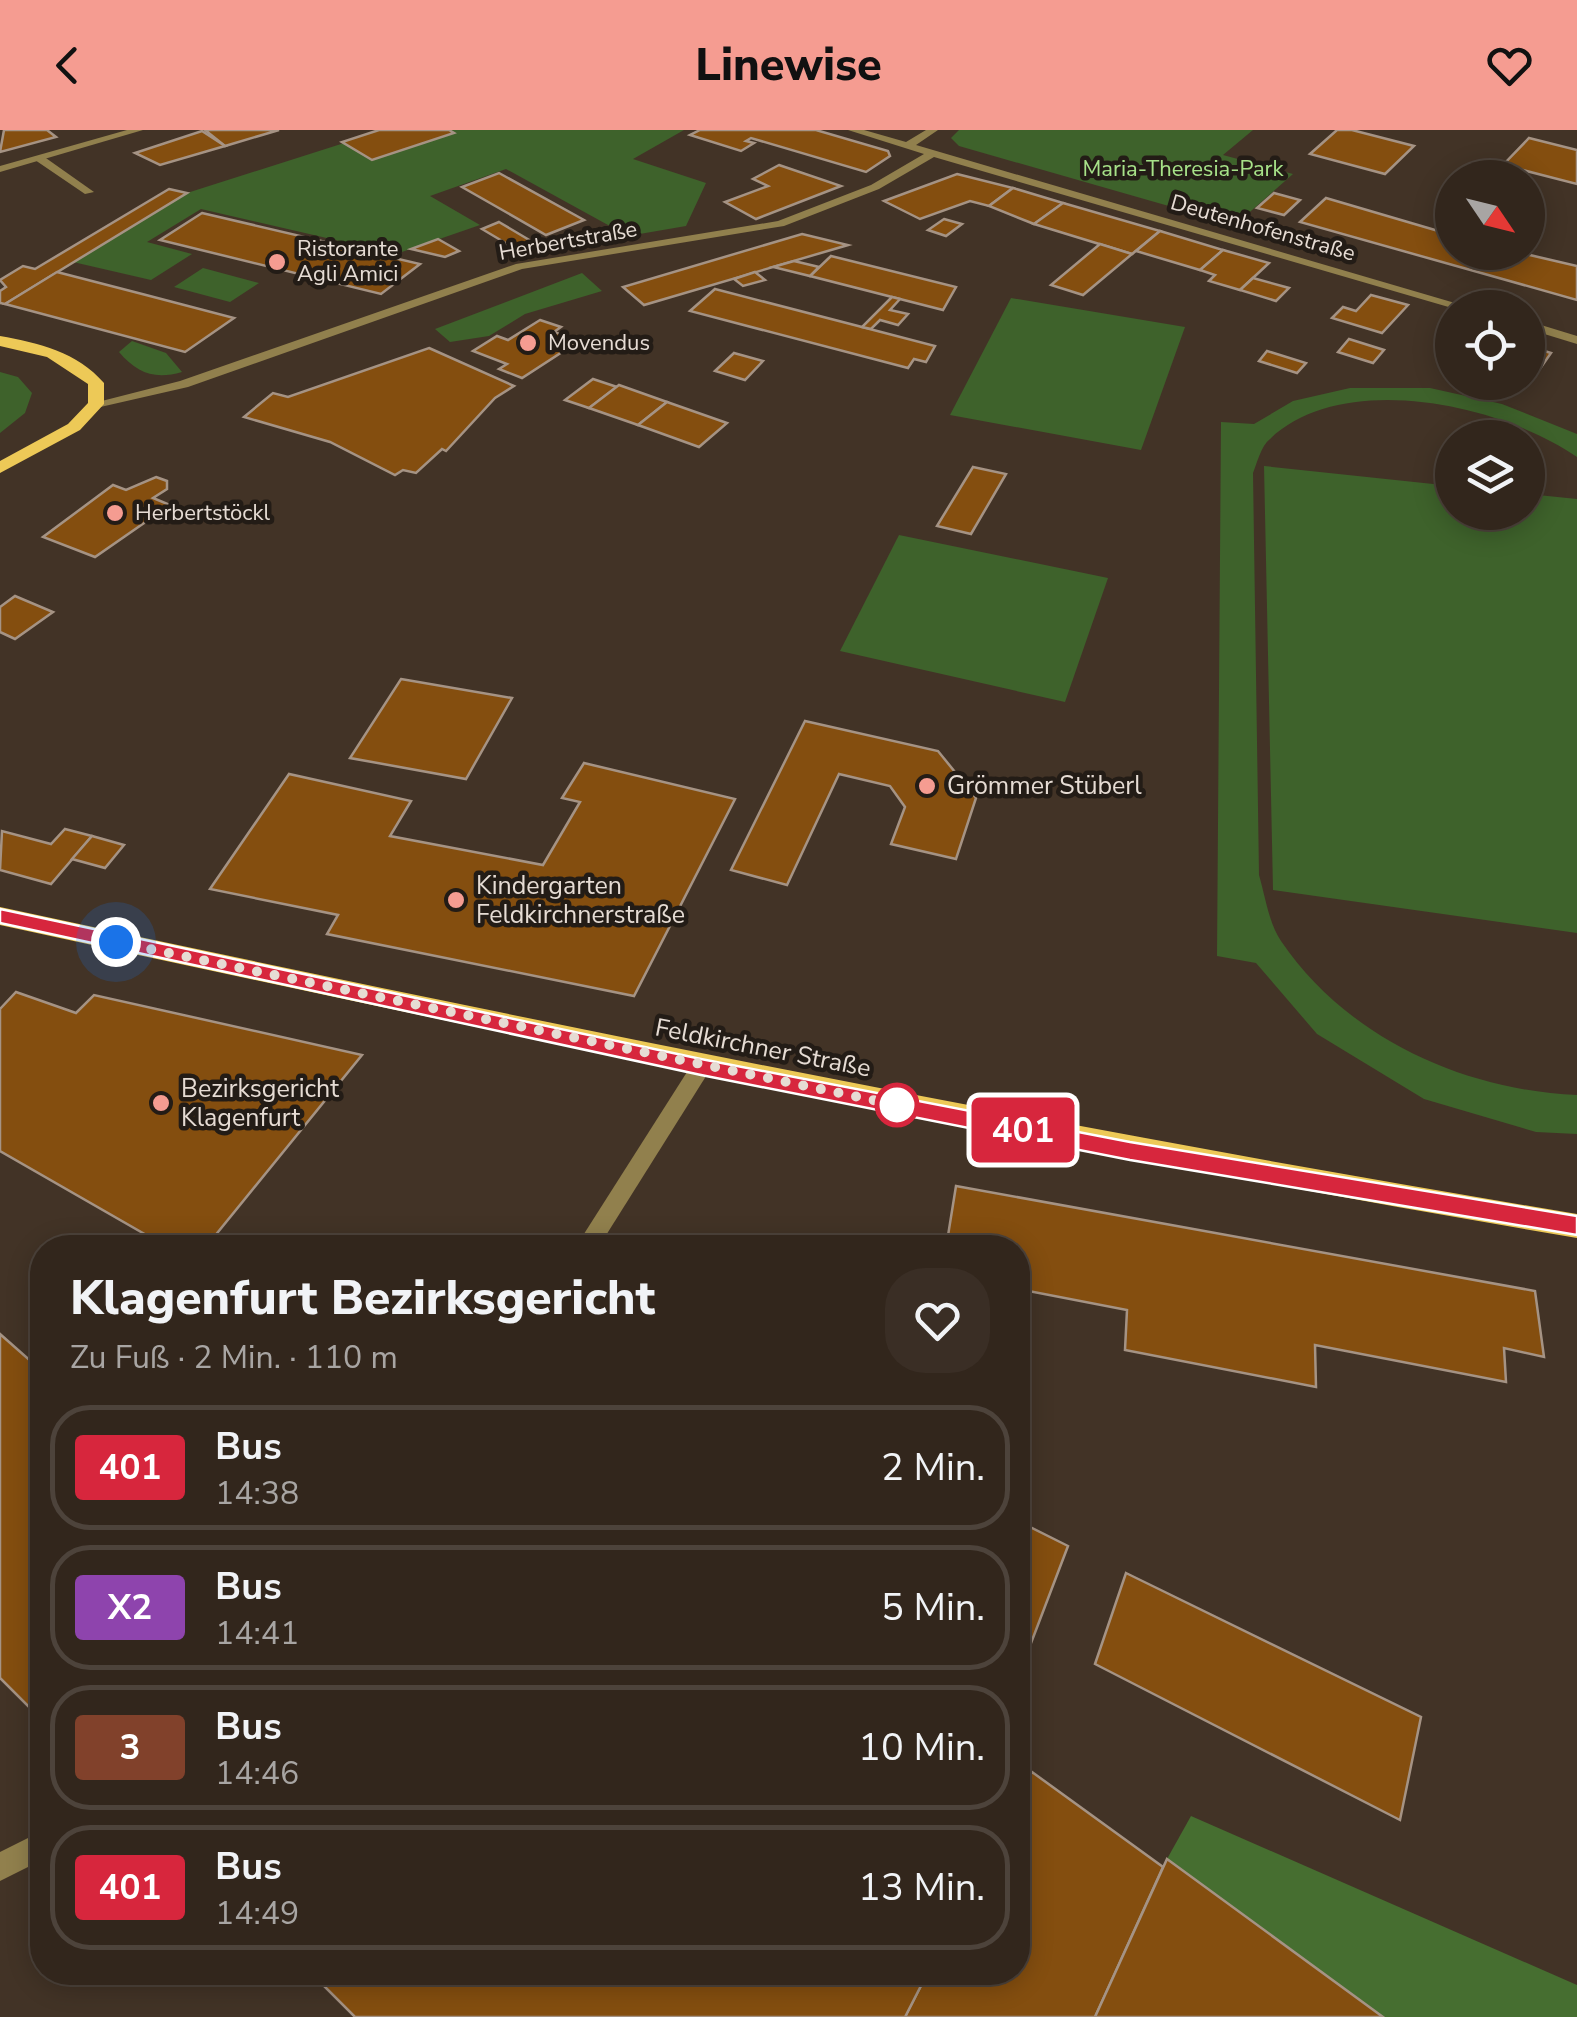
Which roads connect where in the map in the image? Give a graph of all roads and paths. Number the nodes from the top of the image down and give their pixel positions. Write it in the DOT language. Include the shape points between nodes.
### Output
graph roads {
  1 [pos="138,130"];
  2 [pos="853,130"];
  3 [pos="933,130"];
  4 [pos="907,146"];
  5 [pos="933,153"];
  6 [pos="39,158"];
  7 [pos="0,169"];
  8 [pos="89,192"];
  9 [pos="1435,299"];
  10 [pos="1545,330"];
  11 [pos="1577,340"];
  12 [pos="0,341"];
  13 [pos="96,404"];
  14 [pos="0,468"];
  15 [pos="0,916"];
  16 [pos="701,1067"];
  17 [pos="1577,1226"];
  18 [pos="594,1235"];
  19 [pos="30,1852"];
  20 [pos="0,1868"];
  1 -- 6 [label="street"];
  2 -- 4 [label="street"];
  3 -- 4 [label="street"];
  4 -- 5 [label="street"];
  5 -- 9 [label="street, Deutenhofenstraße"];
  5 -- 13 [label="street, Herbertstraße" via="876,186 780,224 520,266 184,384"];
  6 -- 7 [label="street"];
  6 -- 8 [label="street"];
  10 -- 11 [label="street"];
  12 -- 13 [label="main road" via="81,367 96,382"];
  13 -- 14 [label="main road" via="74,427"];
  15 -- 16 [label="main road, Feldkirchner Straße"];
  16 -- 17 [label="main road, Feldkirchner Straße" via="1130,1151"];
  16 -- 18 [label="street"];
  19 -- 20 [label="street"];
}
